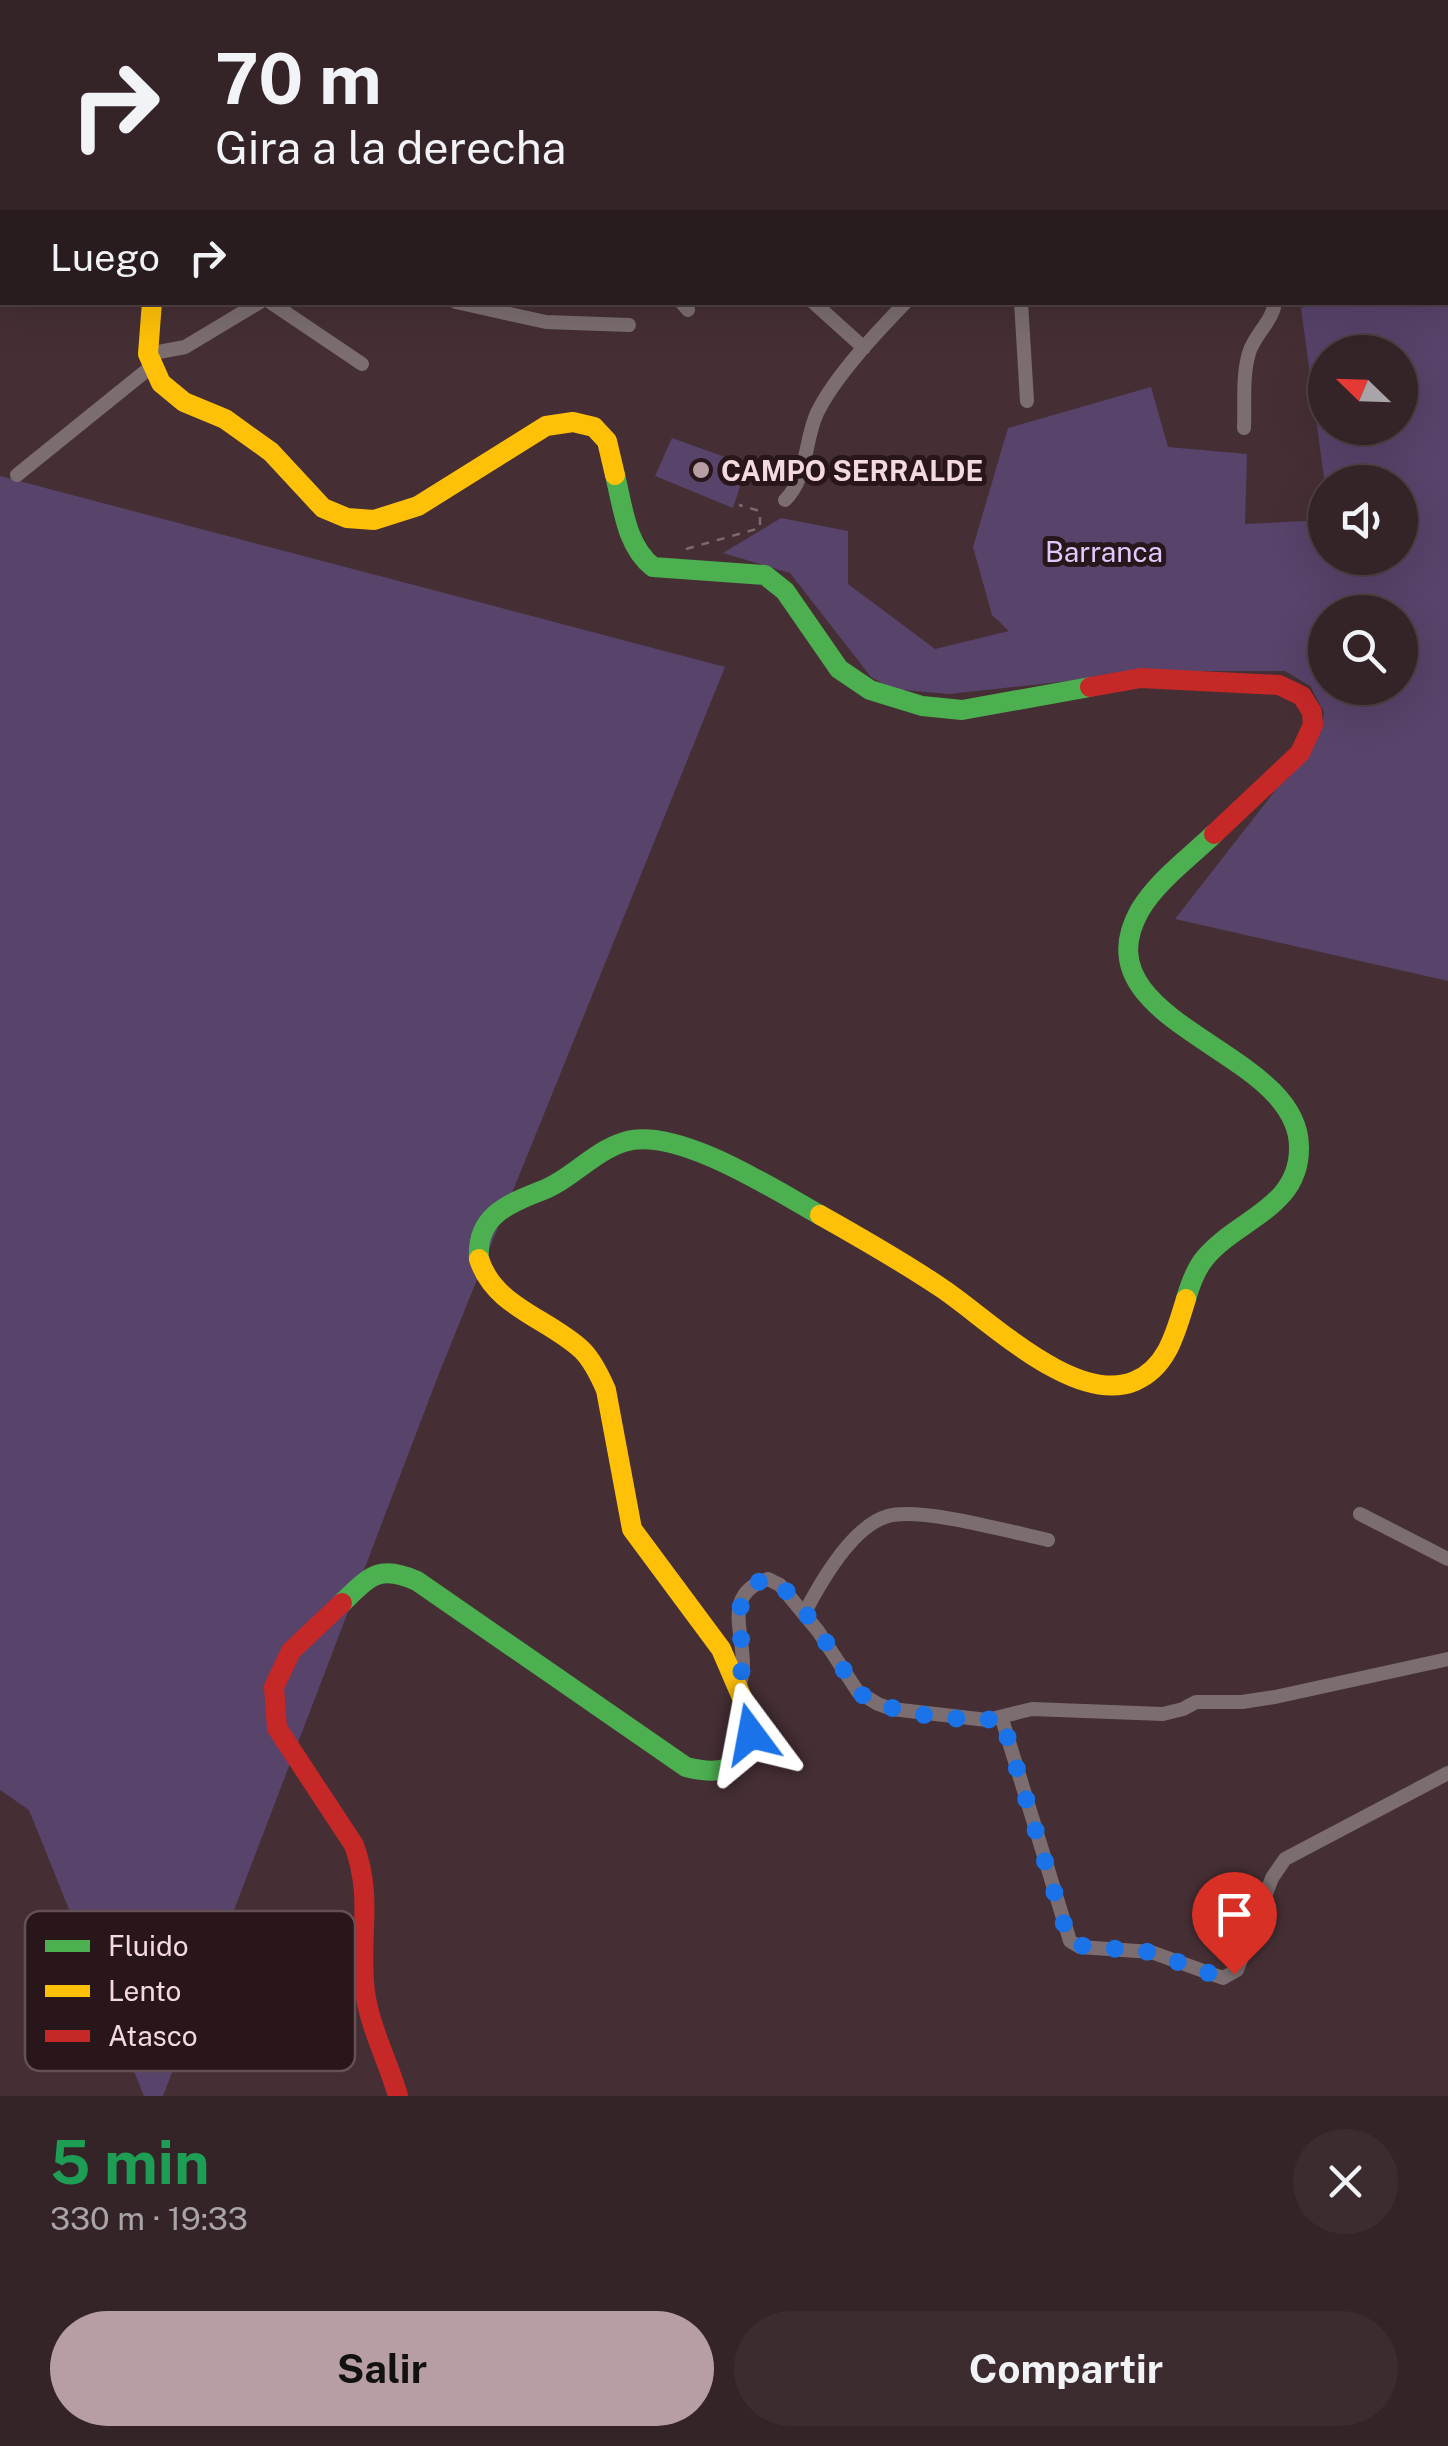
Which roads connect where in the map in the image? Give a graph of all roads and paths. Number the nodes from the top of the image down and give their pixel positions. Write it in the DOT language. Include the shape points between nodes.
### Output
graph roads {
  1 [pos="152,305"];
  2 [pos="255,305"];
  3 [pos="274,305"];
  4 [pos="470,305"];
  5 [pos="817,305"];
  6 [pos="903,305"];
  7 [pos="1021,305"];
  8 [pos="1275,305"];
  9 [pos="629,325"];
  10 [pos="864,348"];
  11 [pos="150,360"];
  12 [pos="362,364"];
  13 [pos="1028,401"];
  14 [pos="1244,428"];
  15 [pos="18,475"];
  16 [pos="785,500"];
  17 [pos="739,505"];
  18 [pos="686,549"];
  19 [pos="1360,1514"];
  20 [pos="1048,1540"];
  21 [pos="1448,1560"];
  22 [pos="804,1614"];
  23 [pos="1448,1659"];
  24 [pos="739,1690"];
  25 [pos="1002,1719"];
  26 [pos="1448,1774"];
  27 [pos="398,2096"];
  1 -- 11 [label="main road"];
  2 -- 11 [label="street"];
  3 -- 12 [label="street"];
  4 -- 9 [label="street" via="546,322"];
  5 -- 10 [label="street"];
  6 -- 10 [label="street"];
  7 -- 13 [label="street"];
  8 -- 14 [label="street" via="1247,356"];
  10 -- 16 [label="street" via="818,411 798,488"];
  11 -- 15 [label="street"];
  11 -- 24 [label="main road" via="161,383 184,402 225,419 271,452 323,508 346,518 374,520 418,506 546,426 594,427 607,441 640,557 653,566 765,574 785,591 839,669 870,690 922,706 962,710 1141,678 1278,686 1302,696 1312,712 1300,753 1150,894 1130,932 1130,966 1151,1002 1276,1094 1295,1124 1301,1151 1297,1175 1273,1206 1199,1266 1174,1336 1141,1380 1101,1384 1052,1366 869,1242 705,1156 656,1140 613,1147 556,1186 503,1206 485,1224 478,1260 488,1282 577,1346 598,1371 632,1529 721,1649"];
  17 -- 18 [label="path" via="760,512 760,528"];
  19 -- 21 [label="street"];
  20 -- 22 [label="street" via="892,1515 857,1537"];
  22 -- 24 [label="street" via="774,1580 748,1590 738,1618"];
  22 -- 25 [label="street" via="867,1698 892,1709"];
  23 -- 25 [label="street" via="1274,1697 1196,1702 1162,1714 1032,1709"];
  24 -- 27 [label="main road" via="752,1721 740,1758 711,1773 686,1767 418,1580 394,1571 364,1582 291,1651 274,1687 277,1728 362,1864 368,1900 364,1988"];
  25 -- 26 [label="street" via="1070,1940 1085,1948 1150,1952 1223,1978 1237,1970 1285,1859"];
}
